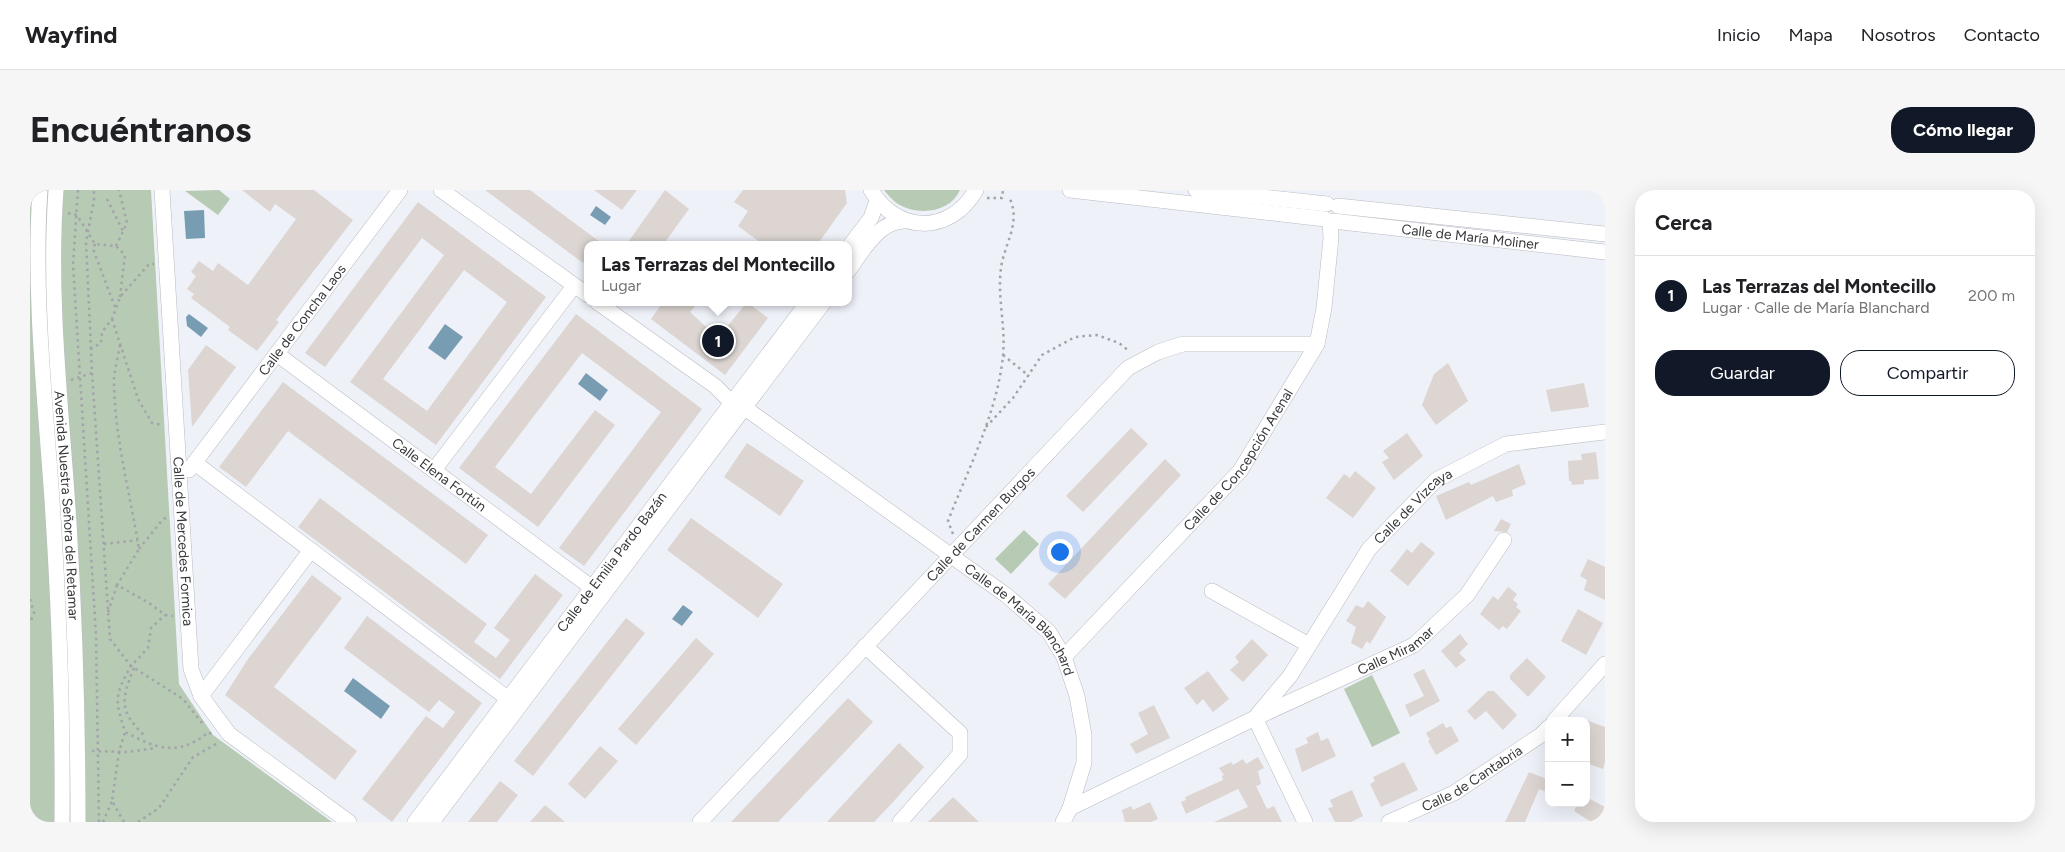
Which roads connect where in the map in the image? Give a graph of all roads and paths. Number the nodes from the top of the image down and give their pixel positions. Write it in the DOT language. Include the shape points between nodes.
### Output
graph roads {
  1 [pos="40,190"];
  2 [pos="56,190"];
  3 [pos="78,190"];
  4 [pos="94,190"];
  5 [pos="119,190"];
  6 [pos="162,190"];
  7 [pos="400,190"];
  8 [pos="441,190"];
  9 [pos="976,190"];
  10 [pos="1070,190"];
  11 [pos="1196,190"];
  12 [pos="874,196"];
  13 [pos="107,198"];
  14 [pos="1010,199"];
  15 [pos="1331,209"];
  16 [pos="54,212"];
  17 [pos="76,214"];
  18 [pos="905,221"];
  19 [pos="123,231"];
  20 [pos="88,232"];
  21 [pos="1605,234"];
  22 [pos="852,243"];
  23 [pos="95,244"];
  24 [pos="116,246"];
  25 [pos="1605,252"];
  26 [pos="167,263"];
  27 [pos="852,266"];
  28 [pos="574,286"];
  29 [pos="584,293"];
  30 [pos="120,297"];
  31 [pos="604,306"];
  32 [pos="805,306"];
  33 [pos="821,306"];
  34 [pos="116,309"];
  35 [pos="112,318"];
  36 [pos="1317,344"];
  37 [pos="120,345"];
  38 [pos="90,349"];
  39 [pos="277,354"];
  40 [pos="1003,355"];
  41 [pos="1140,362"];
  42 [pos="92,374"];
  43 [pos="1029,376"];
  44 [pos="80,377"];
  45 [pos="58,382"];
  46 [pos="731,402"];
  47 [pos="745,408"];
  48 [pos="986,428"];
  49 [pos="1605,432"];
  50 [pos="178,433"];
  51 [pos="714,449"];
  52 [pos="200,456"];
  53 [pos="434,470"];
  54 [pos="181,482"];
  55 [pos="182,512"];
  56 [pos="138,540"];
  57 [pos="1504,540"];
  58 [pos="104,544"];
  59 [pos="961,544"];
  60 [pos="139,549"];
  61 [pos="310,550"];
  62 [pos="950,556"];
  63 [pos="117,585"];
  64 [pos="1212,591"];
  65 [pos="597,592"];
  66 [pos="30,600"];
  67 [pos="108,613"];
  68 [pos="165,615"];
  69 [pos="188,617"];
  70 [pos="30,623"];
  71 [pos="1308,645"];
  72 [pos="865,646"];
  73 [pos="1064,657"];
  74 [pos="1605,664"];
  75 [pos="131,666"];
  76 [pos="134,668"];
  77 [pos="1290,676"];
  78 [pos="1304,695"];
  79 [pos="201,696"];
  80 [pos="507,698"];
  81 [pos="1558,717"];
  82 [pos="1255,718"];
  83 [pos="1545,731"];
  84 [pos="125,732"];
  85 [pos="209,732"];
  86 [pos="144,735"];
  87 [pos="224,738"];
  88 [pos="163,748"];
  89 [pos="98,751"];
  90 [pos="119,752"];
  91 [pos="112,801"];
  92 [pos="1070,808"];
  93 [pos="62,822"];
  94 [pos="78,822"];
  95 [pos="101,822"];
  96 [pos="124,822"];
  97 [pos="138,822"];
  98 [pos="349,822"];
  99 [pos="415,822"];
  100 [pos="432,822"];
  101 [pos="700,822"];
  102 [pos="900,822"];
  103 [pos="1063,822"];
  104 [pos="1306,822"];
  105 [pos="1390,822"];
  1 -- 93 [label="street, Avenida Nuestra Señora del Retamar" via="38,246 44,384 60,630"];
  2 -- 16 [label="street, Avenida Nuestra Señora del Retamar"];
  3 -- 17 [label="path"];
  4 -- 20 [label="path"];
  5 -- 19 [label="path" via="126,223"];
  6 -- 26 [label="street, Calle de Mercedes Formica"];
  7 -- 39 [label="street, Calle de Concha Laos"];
  8 -- 28 [label="street"];
  9 -- 18 [label="street" via="954,216 922,224"];
  10 -- 15 [label="street, Calle de María Moliner"];
  11 -- 15 [label="street, Calle de María Moliner"];
  12 -- 18 [label="street" via="890,213"];
  12 -- 22 [label="street" via="871,218"];
  13 -- 19 [label="path"];
  14 -- 40 [label="path" via="1014,209 1013,228 1001,269"];
  15 -- 21 [label="street, Calle de María Moliner"];
  15 -- 25 [label="street, Calle de María Moliner"];
  15 -- 36 [label="street, Calle de Concepción Arenal" via="1324,308"];
  16 -- 17 [label="path"];
  16 -- 45 [label="street, Avenida Nuestra Señora del Retamar" via="53,289"];
  17 -- 20 [label="path"];
  17 -- 44 [label="path" via="73,264"];
  18 -- 27 [label="street" via="883,228"];
  19 -- 24 [label="path"];
  20 -- 23 [label="path"];
  20 -- 38 [label="path"];
  23 -- 24 [label="path"];
  23 -- 34 [label="path" via="93,250"];
  24 -- 30 [label="path" via="125,255"];
  26 -- 30 [label="path" via="149,264"];
  26 -- 50 [label="street, Calle de Mercedes Formica"];
  28 -- 29 [label="street"];
  28 -- 53 [label="street"];
  30 -- 34 [label="path"];
  31 -- 46 [label="street" via="715,386"];
  32 -- 46 [label="street, Calle de Emilia Pardo Bazán"];
  33 -- 47 [label="street, Calle de Emilia Pardo Bazán"];
  34 -- 35 [label="path"];
  35 -- 37 [label="path"];
  35 -- 38 [label="path" via="102,332 101,343"];
  36 -- 41 [label="street, Calle de Carmen Burgos" via="1183,344"];
  36 -- 73 [label="street, Calle de Concepción Arenal" via="1240,471"];
  37 -- 50 [label="path" via="138,399 152,423"];
  37 -- 56 [label="path" via="114,378 124,475"];
  38 -- 42 [label="path"];
  39 -- 52 [label="street, Calle de Concha Laos"];
  39 -- 53 [label="street, Calle Elena Fortún"];
  40 -- 43 [label="path"];
  40 -- 48 [label="path"];
  41 -- 43 [label="path" via="1119,343 1097,335 1075,337 1042,355"];
  41 -- 59 [label="street, Calle de Carmen Burgos" via="1128,368"];
  42 -- 44 [label="path"];
  42 -- 58 [label="path"];
  43 -- 48 [label="path"];
  44 -- 45 [label="path"];
  44 -- 89 [label="path" via="96,635"];
  45 -- 94 [label="street, Avenida Nuestra Señora del Retamar" via="70,542"];
  46 -- 51 [label="street" via="730,415"];
  46 -- 65 [label="street, Calle de Emilia Pardo Bazán"];
  47 -- 51 [label="street, Calle de Emilia Pardo Bazán"];
  47 -- 62 [label="street, Calle de María Blanchard"];
  48 -- 59 [label="path" via="948,521"];
  49 -- 71 [label="street, Calle de Vizcaya" via="1506,444 1436,480 1369,549"];
  50 -- 52 [label="street"];
  50 -- 54 [label="street, Calle de Mercedes Formica"];
  51 -- 65 [label="street, Calle de Emilia Pardo Bazán"];
  52 -- 54 [label="street, Calle de Concha Laos"];
  52 -- 61 [label="street"];
  53 -- 65 [label="street, Calle Elena Fortún"];
  54 -- 55 [label="street, Calle de Mercedes Formica"];
  55 -- 60 [label="path" via="163,520"];
  55 -- 69 [label="street, Calle de Mercedes Formica"];
  56 -- 58 [label="path"];
  56 -- 60 [label="path"];
  57 -- 78 [label="street, Calle Miramar" via="1467,595 1414,645"];
  58 -- 67 [label="path"];
  59 -- 62 [label="street, Calle de Carmen Burgos"];
  60 -- 63 [label="path"];
  61 -- 79 [label="street"];
  61 -- 80 [label="street"];
  62 -- 72 [label="street, Calle de Carmen Burgos"];
  62 -- 73 [label="street, Calle de María Blanchard" via="1006,595 1049,632"];
  63 -- 67 [label="path"];
  63 -- 68 [label="path" via="150,602"];
  64 -- 71 [label="street"];
  65 -- 80 [label="street, Calle de Emilia Pardo Bazán"];
  65 -- 100 [label="street, Calle de Emilia Pardo Bazán"];
  66 -- 70 [label="path" via="34,613"];
  67 -- 75 [label="path" via="110,639"];
  68 -- 69 [label="path"];
  68 -- 75 [label="path" via="151,628 148,648"];
  69 -- 79 [label="street, Calle de Mercedes Formica" via="191,669"];
  71 -- 77 [label="street, Calle de Vizcaya"];
  72 -- 101 [label="street, Calle de Carmen Burgos"];
  72 -- 102 [label="street" via="960,733 960,754"];
  73 -- 92 [label="street, Calle de María Blanchard" via="1077,696 1084,735 1084,763"];
  74 -- 81 [label="street"];
  75 -- 76 [label="path"];
  75 -- 84 [label="path" via="121,684 116,705"];
  76 -- 85 [label="path" via="183,699"];
  76 -- 86 [label="path" via="125,701 128,720"];
  77 -- 78 [label="street"];
  77 -- 82 [label="street, Calle de Vizcaya"];
  78 -- 82 [label="street, Calle Miramar"];
  79 -- 87 [label="street, Calle de Mercedes Formica"];
  80 -- 99 [label="street, Calle de Emilia Pardo Bazán"];
  82 -- 92 [label="street, Calle de Vizcaya"];
  82 -- 104 [label="street"];
  83 -- 105 [label="street, Calle de Cantabria" via="1454,793"];
  84 -- 88 [label="path" via="152,747"];
  84 -- 90 [label="path"];
  85 -- 87 [label="path"];
  85 -- 88 [label="path" via="179,749"];
  87 -- 97 [label="path" via="193,757 159,808"];
  87 -- 98 [label="street, Calle de Mercedes Formica"];
  88 -- 90 [label="path"];
  89 -- 90 [label="path"];
  89 -- 95 [label="path"];
  90 -- 91 [label="path"];
  91 -- 95 [label="path"];
  91 -- 96 [label="path"];
  92 -- 103 [label="street, Calle de María Blanchard"];
}
